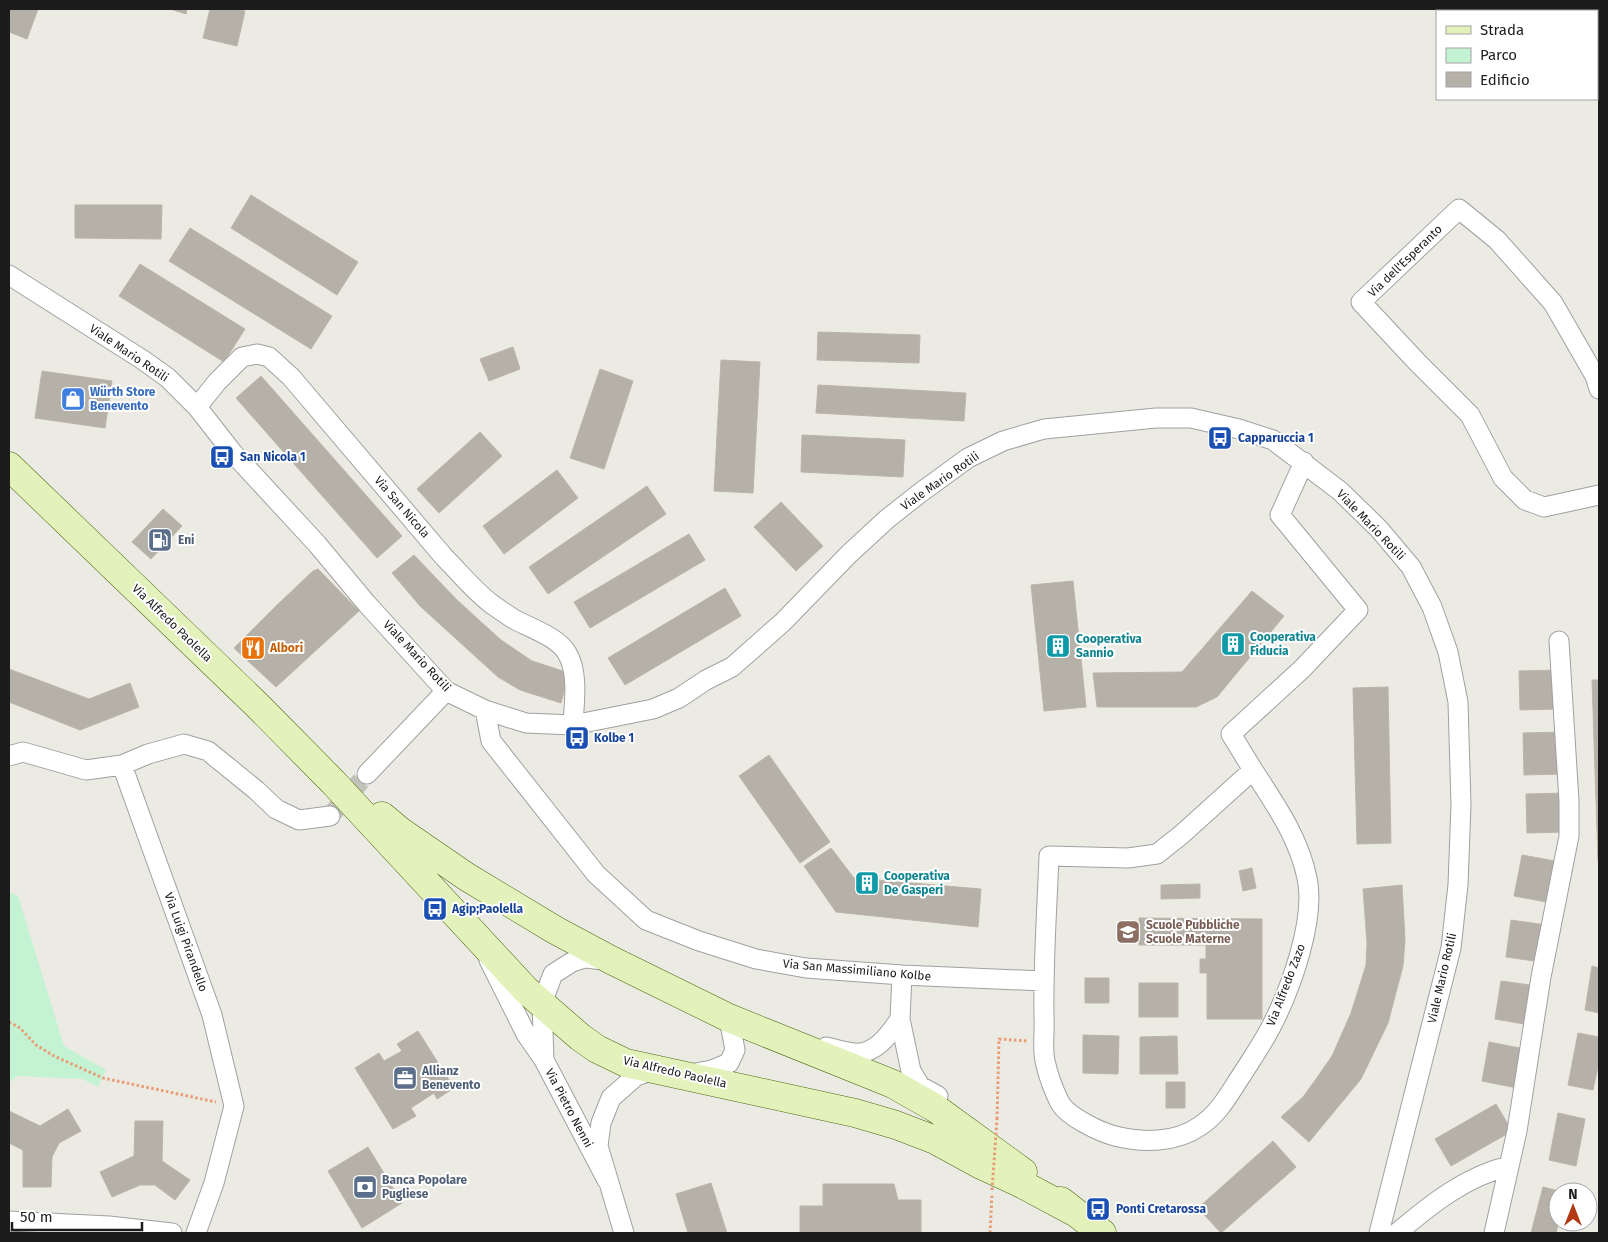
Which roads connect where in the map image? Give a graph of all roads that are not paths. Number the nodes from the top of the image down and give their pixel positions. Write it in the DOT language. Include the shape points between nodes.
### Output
graph roads {
  1 [pos="9,275"];
  2 [pos="1599,389"];
  3 [pos="197,407"];
  4 [pos="1304,462"];
  5 [pos="9,466"];
  6 [pos="1599,495"];
  7 [pos="1559,641"];
  8 [pos="446,691"];
  9 [pos="485,710"];
  10 [pos="573,725"];
  11 [pos="9,756"];
  12 [pos="122,765"];
  13 [pos="1253,770"];
  14 [pos="368,774"];
  15 [pos="333,782"];
  16 [pos="330,816"];
  17 [pos="477,936"];
  18 [pos="610,960"];
  19 [pos="902,975"];
  20 [pos="1043,982"];
  21 [pos="542,1004"];
  22 [pos="729,1018"];
  23 [pos="900,1019"];
  24 [pos="775,1038"];
  25 [pos="544,1060"];
  26 [pos="657,1069"];
  27 [pos="684,1075"];
  28 [pos="968,1131"];
  29 [pos="1509,1166"];
  30 [pos="607,1180"];
  31 [pos="1076,1213"];
  32 [pos="9,1221"];
  33 [pos="172,1233"];
  34 [pos="196,1233"];
  35 [pos="624,1233"];
  36 [pos="1102,1233"];
  37 [pos="1379,1233"];
  38 [pos="1397,1233"];
  39 [pos="1494,1233"];
  1 -- 3 [label="street, Viale Mario Rotili" via="143,360 168,378"];
  2 -- 6 [label="street, Via dell'Esperanto" via="1553,303 1497,240 1459,209 1361,302 1470,415 1503,478 1525,500 1544,507"];
  3 -- 8 [label="street, Viale Mario Rotili" via="233,453"];
  3 -- 10 [label="street, Via San Nicola" via="242,357 257,354 269,357 291,378 444,557 491,604 550,636 567,652 573,666"];
  4 -- 10 [label="street, Viale Mario Rotili" via="1273,440 1190,418 1156,418 1044,429 1003,441 968,458 920,492 849,554 783,622 732,667 679,698 652,709"];
  4 -- 13 [label="street" via="1280,515 1358,610 1302,669 1231,734"];
  4 -- 37 [label="street, Viale Mario Rotili" via="1340,490 1411,567 1432,607 1448,652 1458,702 1461,804 1458,886 1451,948"];
  5 -- 15 [label="main road, Via Alfredo Paolella"];
  7 -- 29 [label="street" via="1569,836"];
  8 -- 9 [label="street, Viale Mario Rotili"];
  8 -- 14 [label="street"];
  9 -- 10 [label="street, Viale Mario Rotili" via="526,723"];
  9 -- 19 [label="street, Via San Massimiliano Kolbe" via="491,741 596,874 646,920 756,959 806,968"];
  11 -- 12 [label="street" via="23,752 86,770"];
  12 -- 16 [label="street" via="184,744 208,751 276,810 299,820"];
  12 -- 34 [label="street, Via Luigi Pirandello" via="212,1015 234,1106 214,1183"];
  13 -- 20 [label="street, Via Alfredo Zazo" via="1157,854 1128,858 1049,856"];
  13 -- 20 [label="street, Via Alfredo Zazo" via="1290,829 1300,853 1308,879 1308,915 1303,944 1272,1024 1221,1107 1201,1126 1184,1136 1148,1141 1105,1133 1062,1106 1045,1060"];
  15 -- 17 [label="main road, Via Alfredo Paolella"];
  15 -- 18 [label="main road, Via Alfredo Paolella" via="467,876"];
  17 -- 21 [label="main road, Via Alfredo Paolella"];
  17 -- 25 [label="street" via="526,1034"];
  18 -- 21 [label="street" via="585,958 572,962 554,974"];
  18 -- 22 [label="main road, Via Alfredo Paolella"];
  19 -- 20 [label="street, Via San Massimiliano Kolbe"];
  19 -- 23 [label="street"];
  21 -- 25 [label="street, Via Pietro Nenni"];
  21 -- 26 [label="main road, Via Alfredo Paolella" via="597,1049 626,1063"];
  22 -- 24 [label="main road, Via Alfredo Paolella"];
  22 -- 27 [label="street" via="735,1050 729,1063"];
  23 -- 24 [label="street" via="883,1040 866,1052 854,1053"];
  23 -- 28 [label="street" via="911,1070 920,1086 943,1099"];
  24 -- 28 [label="main road, Via Alfredo Paolella" via="893,1084"];
  25 -- 30 [label="street, Via Pietro Nenni"];
  26 -- 27 [label="main road, Via Alfredo Paolella"];
  26 -- 30 [label="street, Via Pietro Nenni" via="636,1076 611,1098 601,1123 598,1146"];
  27 -- 31 [label="main road, Via Alfredo Paolella" via="896,1125 935,1140"];
  28 -- 31 [label="main road, Via Alfredo Paolella"];
  29 -- 38 [label="street" via="1466,1182"];
  29 -- 39 [label="street"];
  30 -- 35 [label="street, Via Pietro Nenni"];
  31 -- 36 [label="main road, Via Alfredo Paolella"];
  32 -- 33 [label="street"];
}
